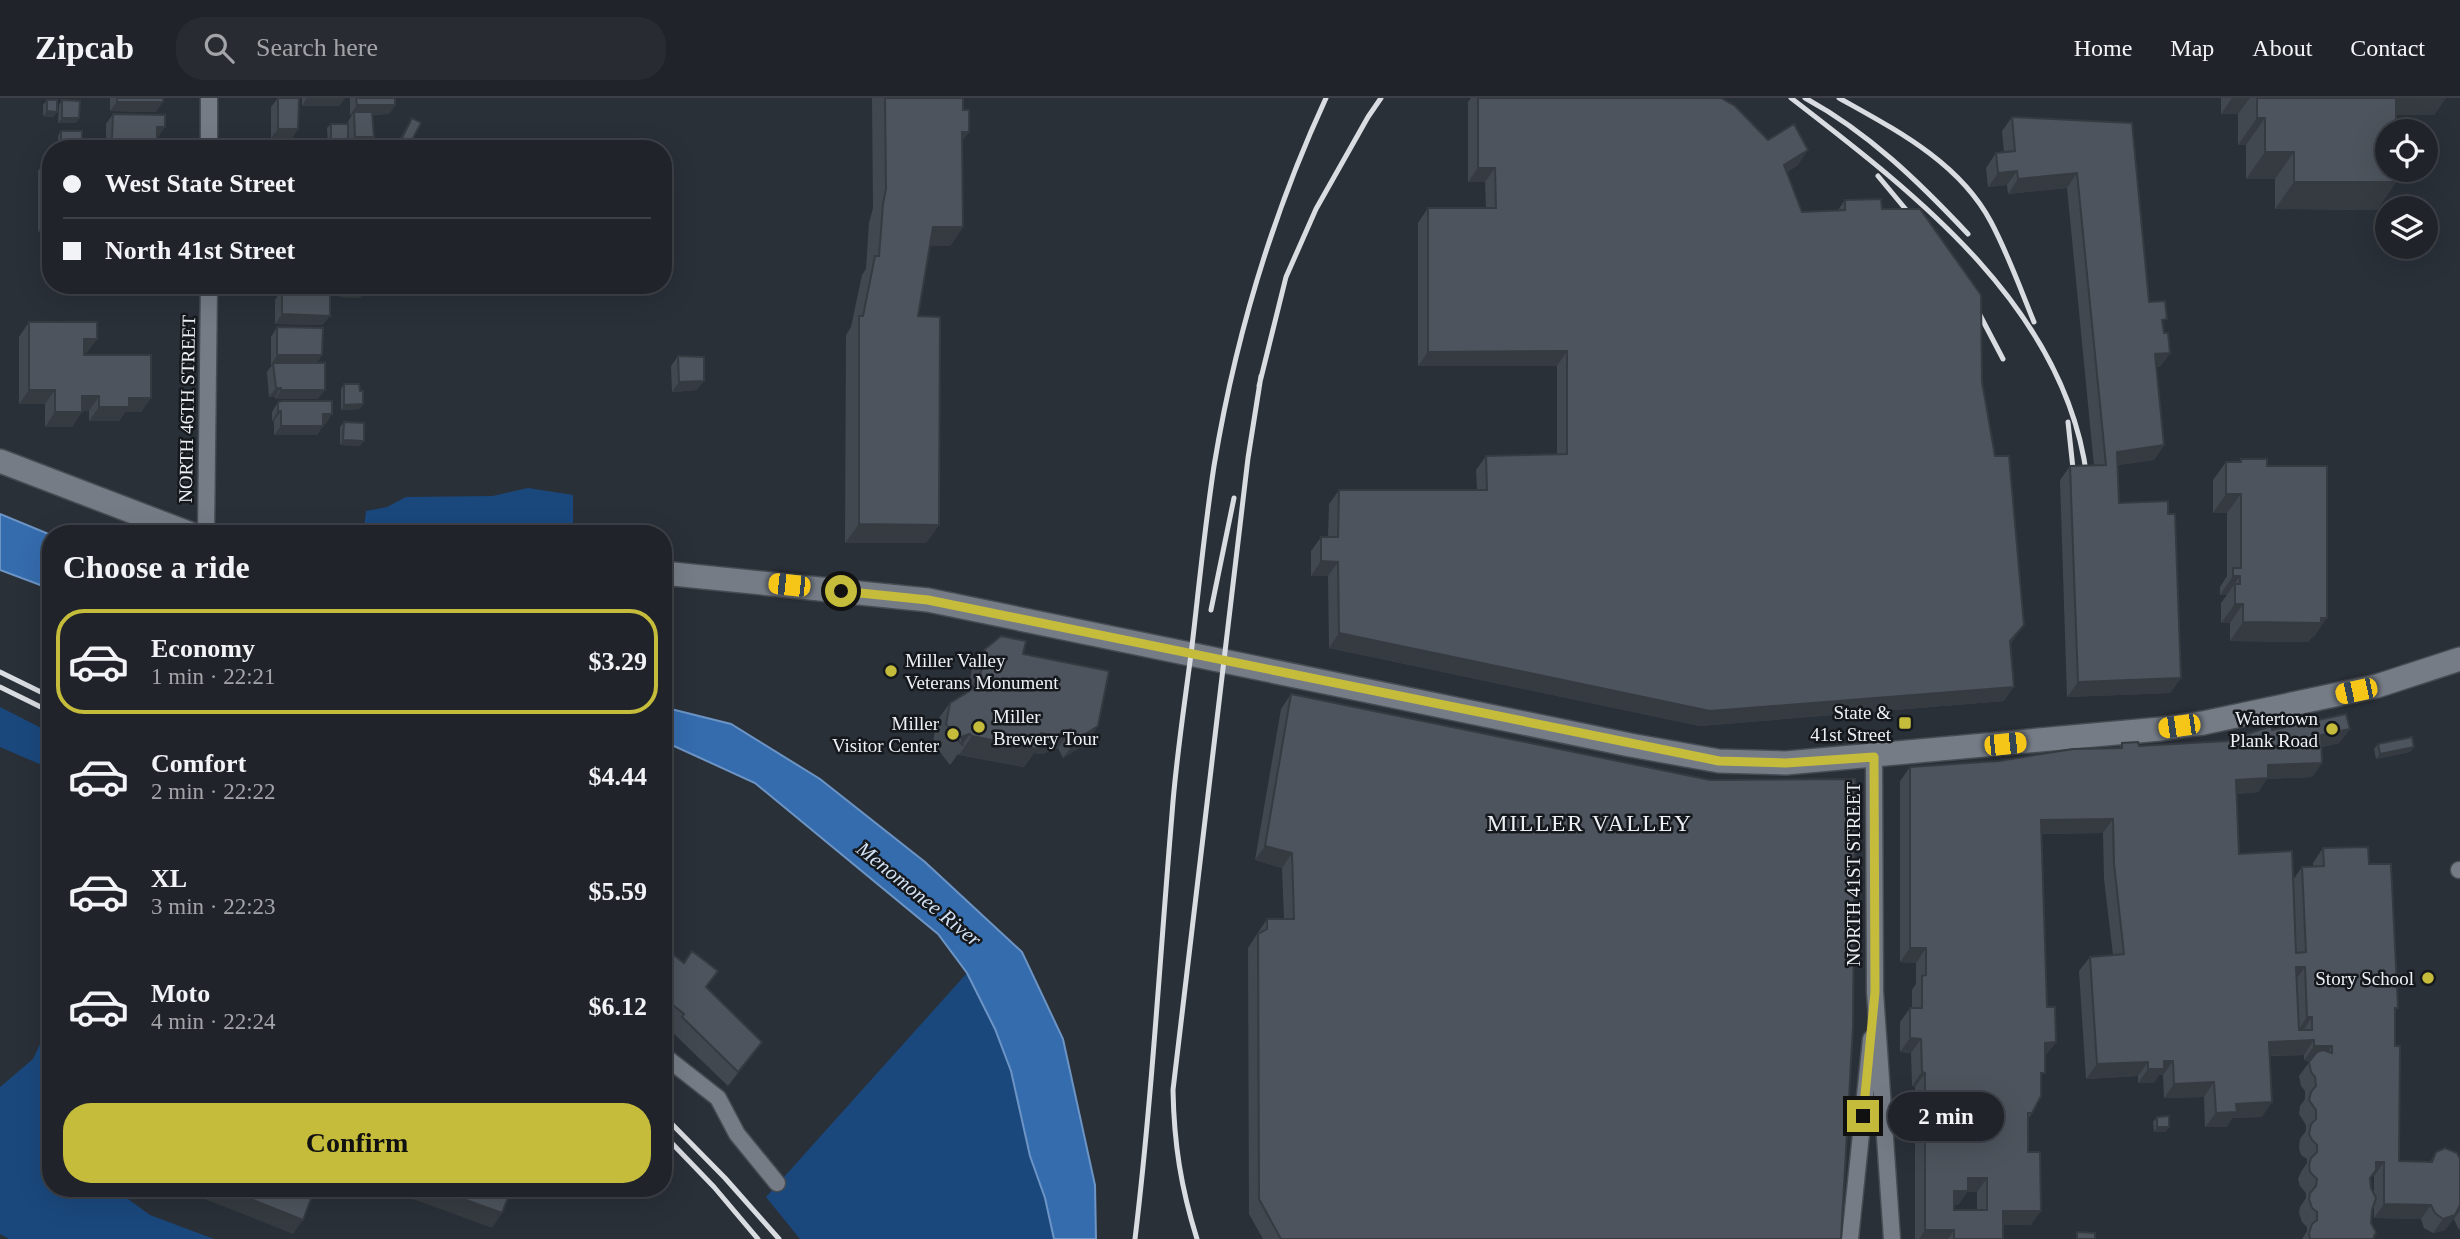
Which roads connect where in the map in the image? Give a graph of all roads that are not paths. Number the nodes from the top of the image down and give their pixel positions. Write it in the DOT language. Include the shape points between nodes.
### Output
graph roads {
  1 [pos="209,98"];
  2 [pos="209,140"];
  3 [pos="209,294"];
  4 [pos="0,461"];
  5 [pos="167,525"];
  6 [pos="206,525"];
  7 [pos="672,574"];
  8 [pos="2460,659"];
  9 [pos="1874,757"];
  10 [pos="1875,992"];
  11 [pos="672,1062"];
  12 [pos="778,1184"];
  13 [pos="1850,1239"];
  14 [pos="1892,1239"];
  1 -- 2 [label="street"];
  3 -- 6 [label="street, NORTH 46TH STREET"];
  4 -- 5 [label="main road"];
  7 -- 9 [label="main road" via="928,600 1719,761 1786,763"];
  8 -- 9 [label="main road" via="2377,686 2203,723"];
  9 -- 10 [label="street, NORTH 41ST STREET"];
  10 -- 13 [label="street, NORTH 41ST STREET"];
  10 -- 14 [label="street, NORTH 41ST STREET"];
  11 -- 12 [label="street" via="718,1098 737,1134"];
}
